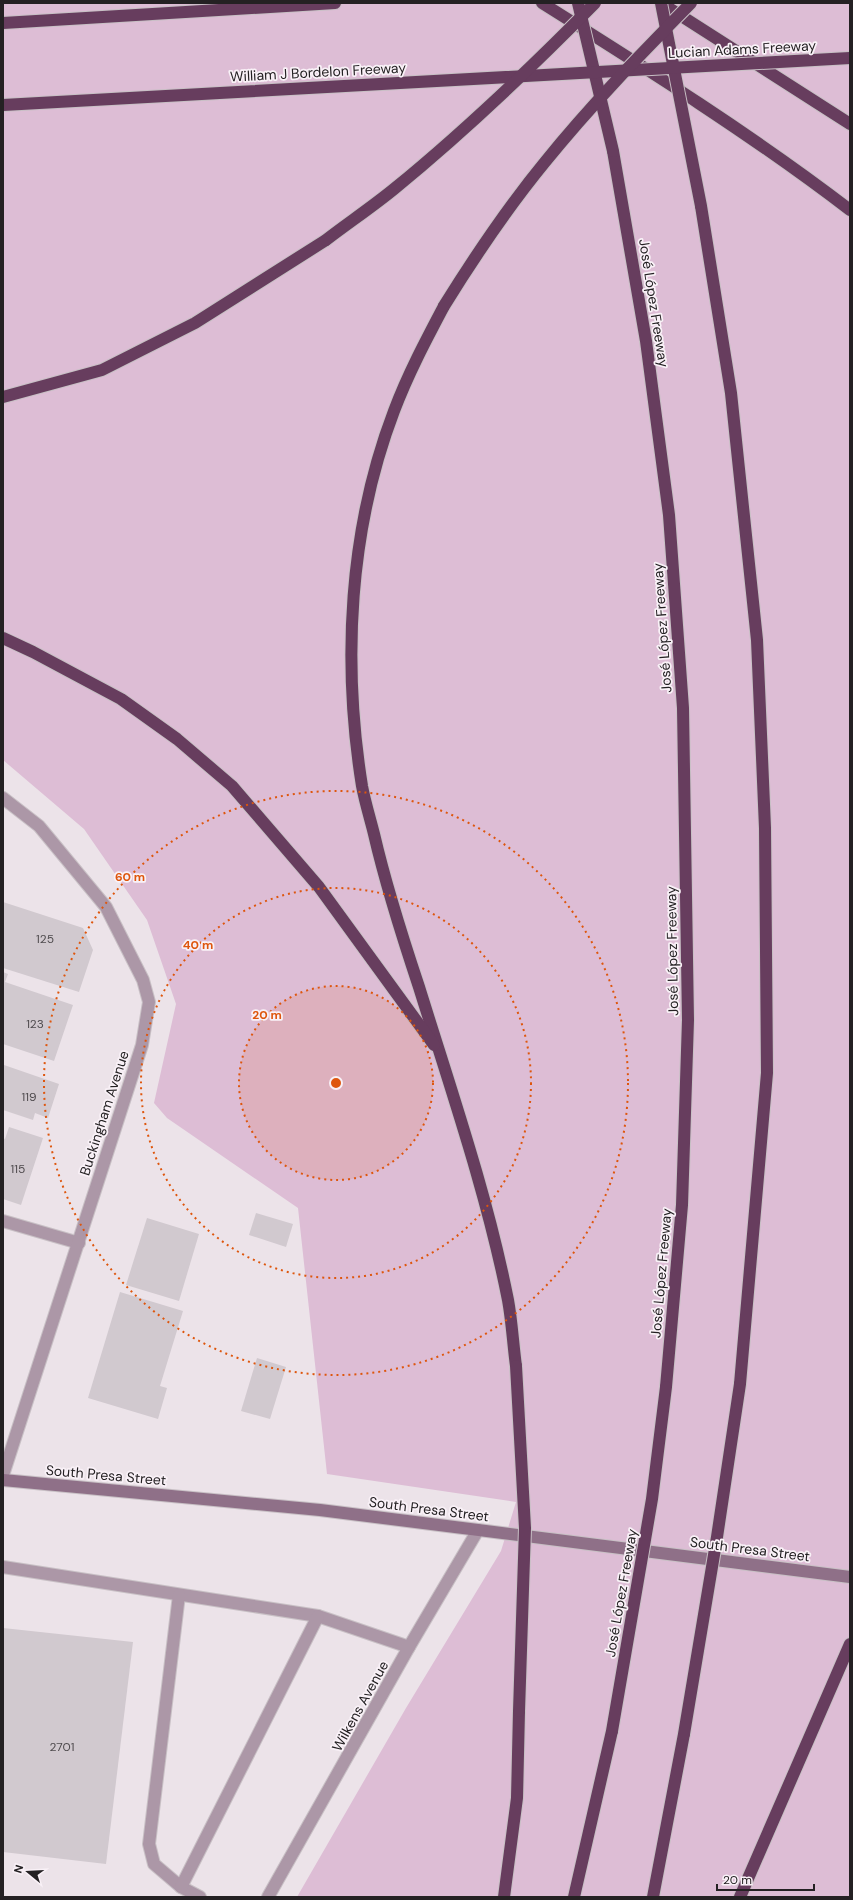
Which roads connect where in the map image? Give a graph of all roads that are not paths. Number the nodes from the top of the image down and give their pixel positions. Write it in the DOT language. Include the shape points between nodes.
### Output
graph roads {
  1 [pos="335,3"];
  2 [pos="542,3"];
  3 [pos="578,3"];
  4 [pos="595,3"];
  5 [pos="661,3"];
  6 [pos="691,3"];
  7 [pos="3,23"];
  8 [pos="850,58"];
  9 [pos="635,69"];
  10 [pos="3,105"];
  11 [pos="850,124"];
  12 [pos="850,210"];
  13 [pos="3,397"];
  14 [pos="3,638"];
  15 [pos="3,798"];
  16 [pos="440,1054"];
  17 [pos="3,1221"];
  18 [pos="79,1243"];
  19 [pos="3,1475"];
  20 [pos="3,1480"];
  21 [pos="478,1530"];
  22 [pos="3,1567"];
  23 [pos="850,1577"];
  24 [pos="179,1594"];
  25 [pos="318,1616"];
  26 [pos="850,1644"];
  27 [pos="409,1647"];
  28 [pos="181,1888"];
  29 [pos="200,1897"];
  30 [pos="268,1897"];
  31 [pos="504,1897"];
  32 [pos="574,1897"];
  33 [pos="654,1897"];
  34 [pos="740,1897"];
  1 -- 7 [label="highway"];
  2 -- 12 [label="highway" via="670,83"];
  3 -- 32 [label="highway, José López Freeway, bridge" via="613,150 646,341 669,515 683,708 688,1020 682,1205 666,1387 652,1499 612,1731"];
  4 -- 13 [label="highway, bridge" via="469,123 394,189 326,240 195,323 102,370"];
  5 -- 11 [label="highway"];
  5 -- 33 [label="highway, bridge" via="701,206 732,393 757,640 765,828 767,1073 740,1384 718,1537"];
  6 -- 16 [label="highway, bridge" via="589,109 544,162 476,254 444,306 394,410 364,517 354,581 351,651 353,710 362,787 386,885"];
  8 -- 9 [label="highway, Lucian Adams Freeway, bridge"];
  9 -- 10 [label="highway, William J Bordelon Freeway, bridge"];
  14 -- 16 [label="highway" via="120,700 176,738 232,786 320,887"];
  15 -- 18 [label="street, Buckingham Avenue" via="39,826 106,907 143,980 150,1002 142,1045"];
  16 -- 31 [label="highway, bridge" via="492,1226 508,1303 516,1366 524,1528 517,1798"];
  17 -- 18 [label="street"];
  18 -- 19 [label="street, Buckingham Avenue"];
  20 -- 21 [label="main road, South Presa Street" via="320,1510"];
  21 -- 23 [label="main road, South Presa Street"];
  21 -- 27 [label="street, Wilkens Avenue"];
  22 -- 24 [label="street"];
  24 -- 25 [label="street"];
  24 -- 28 [label="street" via="149,1844 154,1864"];
  25 -- 27 [label="street"];
  25 -- 28 [label="street"];
  26 -- 34 [label="highway"];
  27 -- 30 [label="street, Wilkens Avenue"];
  28 -- 29 [label="street"];
}
